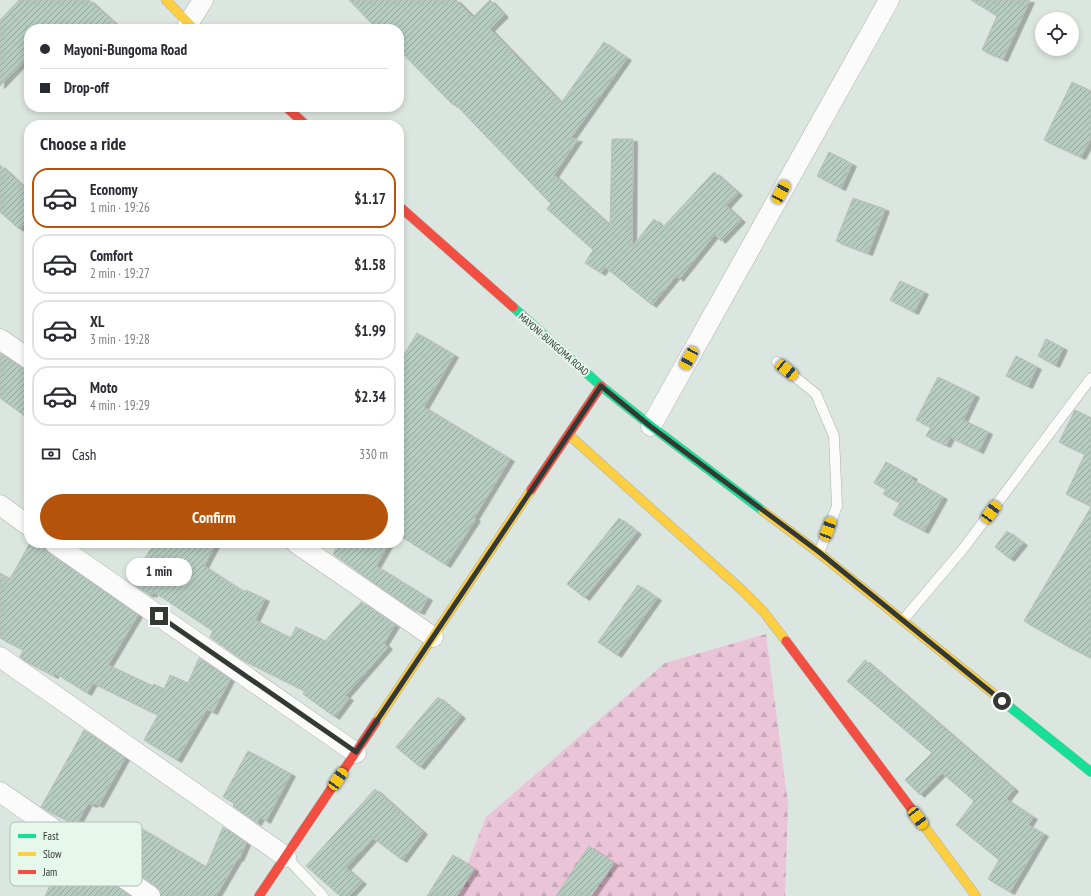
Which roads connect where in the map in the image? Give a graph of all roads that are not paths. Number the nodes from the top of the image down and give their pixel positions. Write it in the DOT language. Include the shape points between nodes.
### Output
graph roads {
  1 [pos="166,0"];
  2 [pos="203,0"];
  3 [pos="889,0"];
  4 [pos="189,24"];
  5 [pos="192,24"];
  6 [pos="292,112"];
  7 [pos="300,120"];
  8 [pos="404,210"];
  9 [pos="0,339"];
  10 [pos="24,356"];
  11 [pos="777,362"];
  12 [pos="1091,378"];
  13 [pos="601,386"];
  14 [pos="650,426"];
  15 [pos="569,435"];
  16 [pos="0,505"];
  17 [pos="24,522"];
  18 [pos="61,548"];
  19 [pos="303,548"];
  20 [pos="819,552"];
  21 [pos="903,620"];
  22 [pos="433,638"];
  23 [pos="0,657"];
  24 [pos="356,752"];
  25 [pos="1090,770"];
  26 [pos="0,792"];
  27 [pos="43,822"];
  28 [pos="286,857"];
  29 [pos="136,886"];
  30 [pos="150,896"];
  31 [pos="259,896"];
  32 [pos="323,896"];
  33 [pos="976,896"];
  1 -- 4 [label="street"];
  2 -- 5 [label="street"];
  3 -- 14 [label="street"];
  6 -- 7 [label="street"];
  8 -- 13 [label="street, MAYONI-BUNGOMA ROAD"];
  9 -- 10 [label="street"];
  11 -- 20 [label="lane" via="816,394 834,436 837,506"];
  12 -- 21 [label="lane" via="963,549"];
  13 -- 14 [label="street, MAYONI-BUNGOMA ROAD"];
  13 -- 15 [label="street"];
  14 -- 20 [label="street, MAYONI-BUNGOMA ROAD"];
  15 -- 22 [label="street"];
  15 -- 33 [label="street" via="763,610"];
  16 -- 17 [label="street"];
  18 -- 24 [label="street"];
  19 -- 22 [label="street"];
  20 -- 21 [label="street, MAYONI-BUNGOMA ROAD"];
  21 -- 25 [label="street, MAYONI-BUNGOMA ROAD"];
  22 -- 24 [label="street"];
  23 -- 28 [label="street"];
  24 -- 28 [label="street"];
  26 -- 27 [label="street"];
  28 -- 31 [label="street"];
  28 -- 32 [label="lane"];
  29 -- 30 [label="street"];
}
